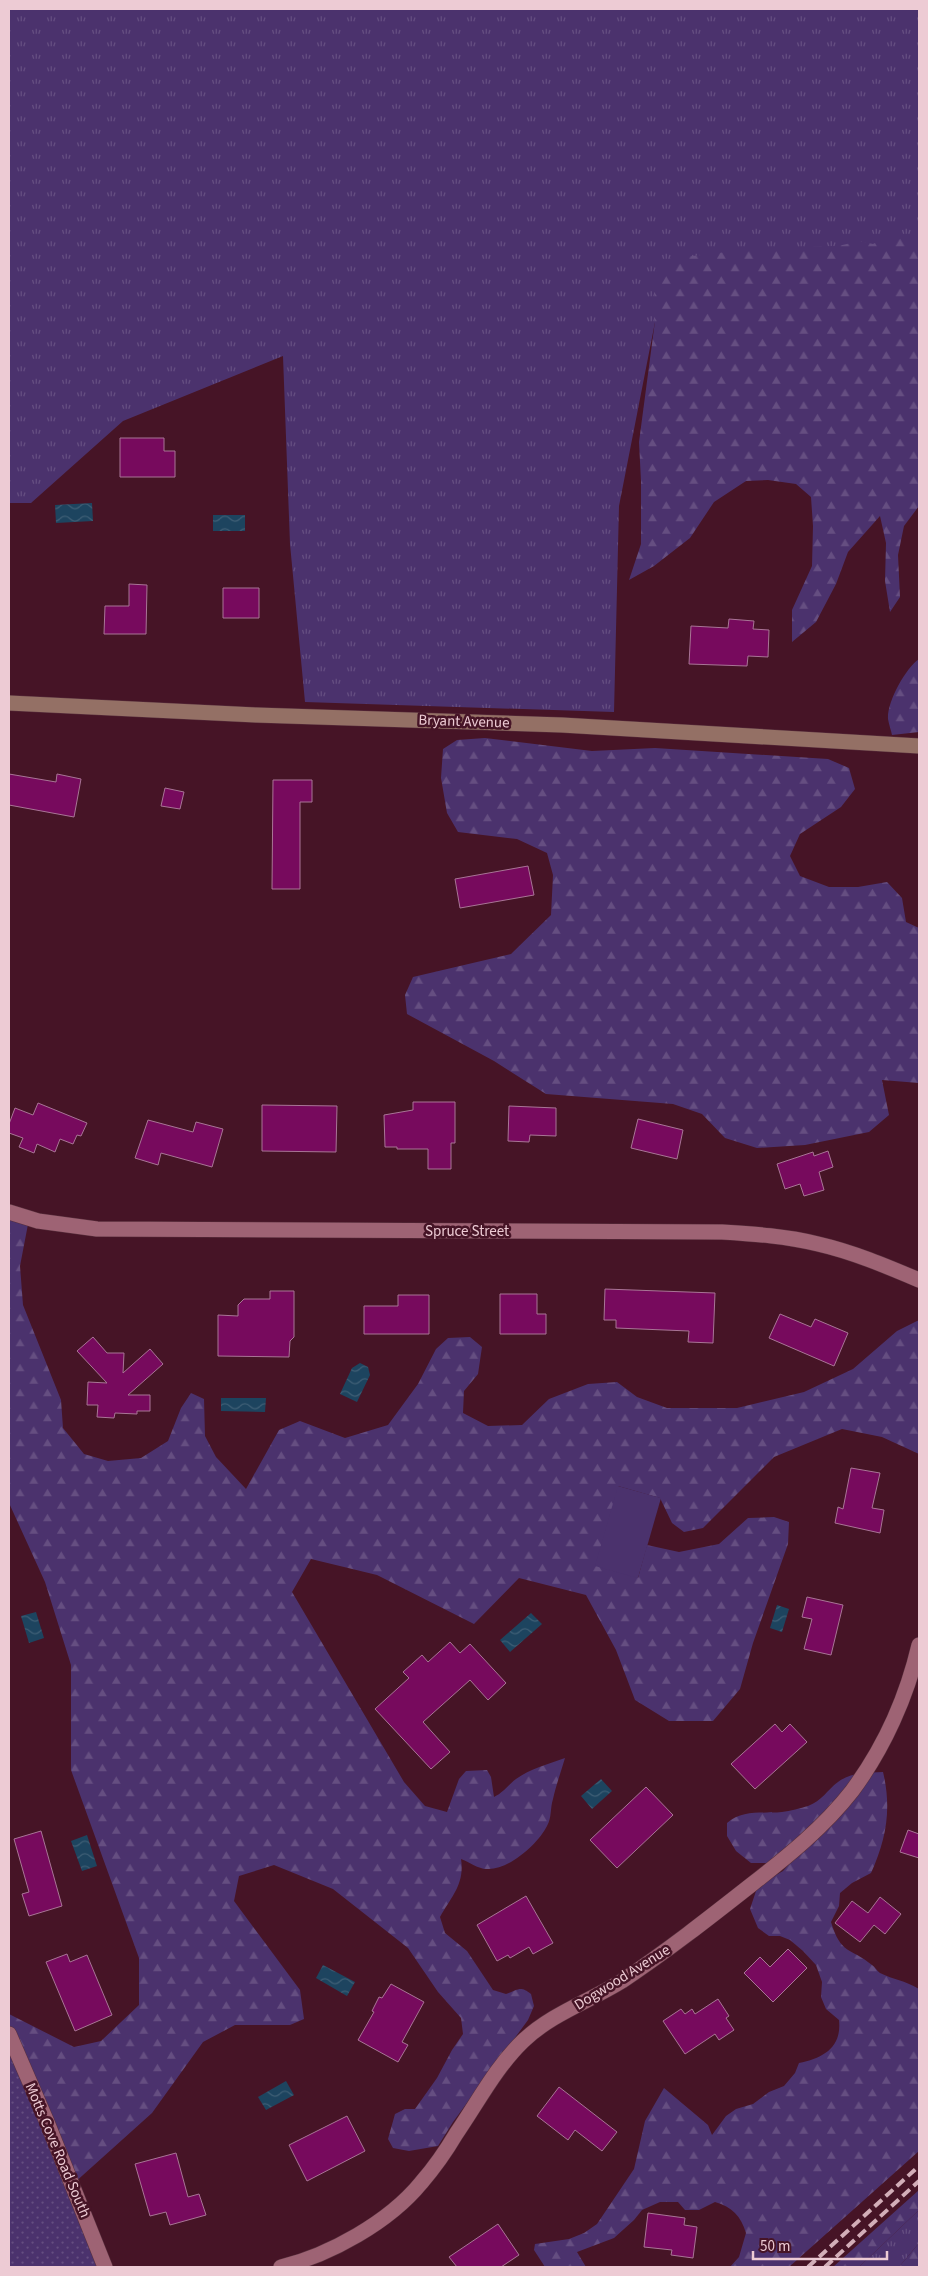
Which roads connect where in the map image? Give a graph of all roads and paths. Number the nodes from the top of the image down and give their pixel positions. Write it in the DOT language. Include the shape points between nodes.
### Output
graph roads {
  1 [pos="9,703"];
  2 [pos="919,746"];
  3 [pos="9,1212"];
  4 [pos="919,1280"];
  5 [pos="919,1645"];
  6 [pos="9,2034"];
  7 [pos="105,2267"];
  8 [pos="281,2267"];
  1 -- 2 [label="main road, Bryant Avenue" via="552,724"];
  3 -- 4 [label="street, Spruce Street" via="38,1221 96,1229 722,1232 765,1235 817,1243 856,1254"];
  5 -- 8 [label="street, Dogwood Avenue" via="900,1707 875,1756 838,1807 783,1859 688,1935 524,2040 495,2074 421,2184 402,2202 369,2228 317,2256"];
  6 -- 7 [label="street, Motts Cove Road South"];
}
